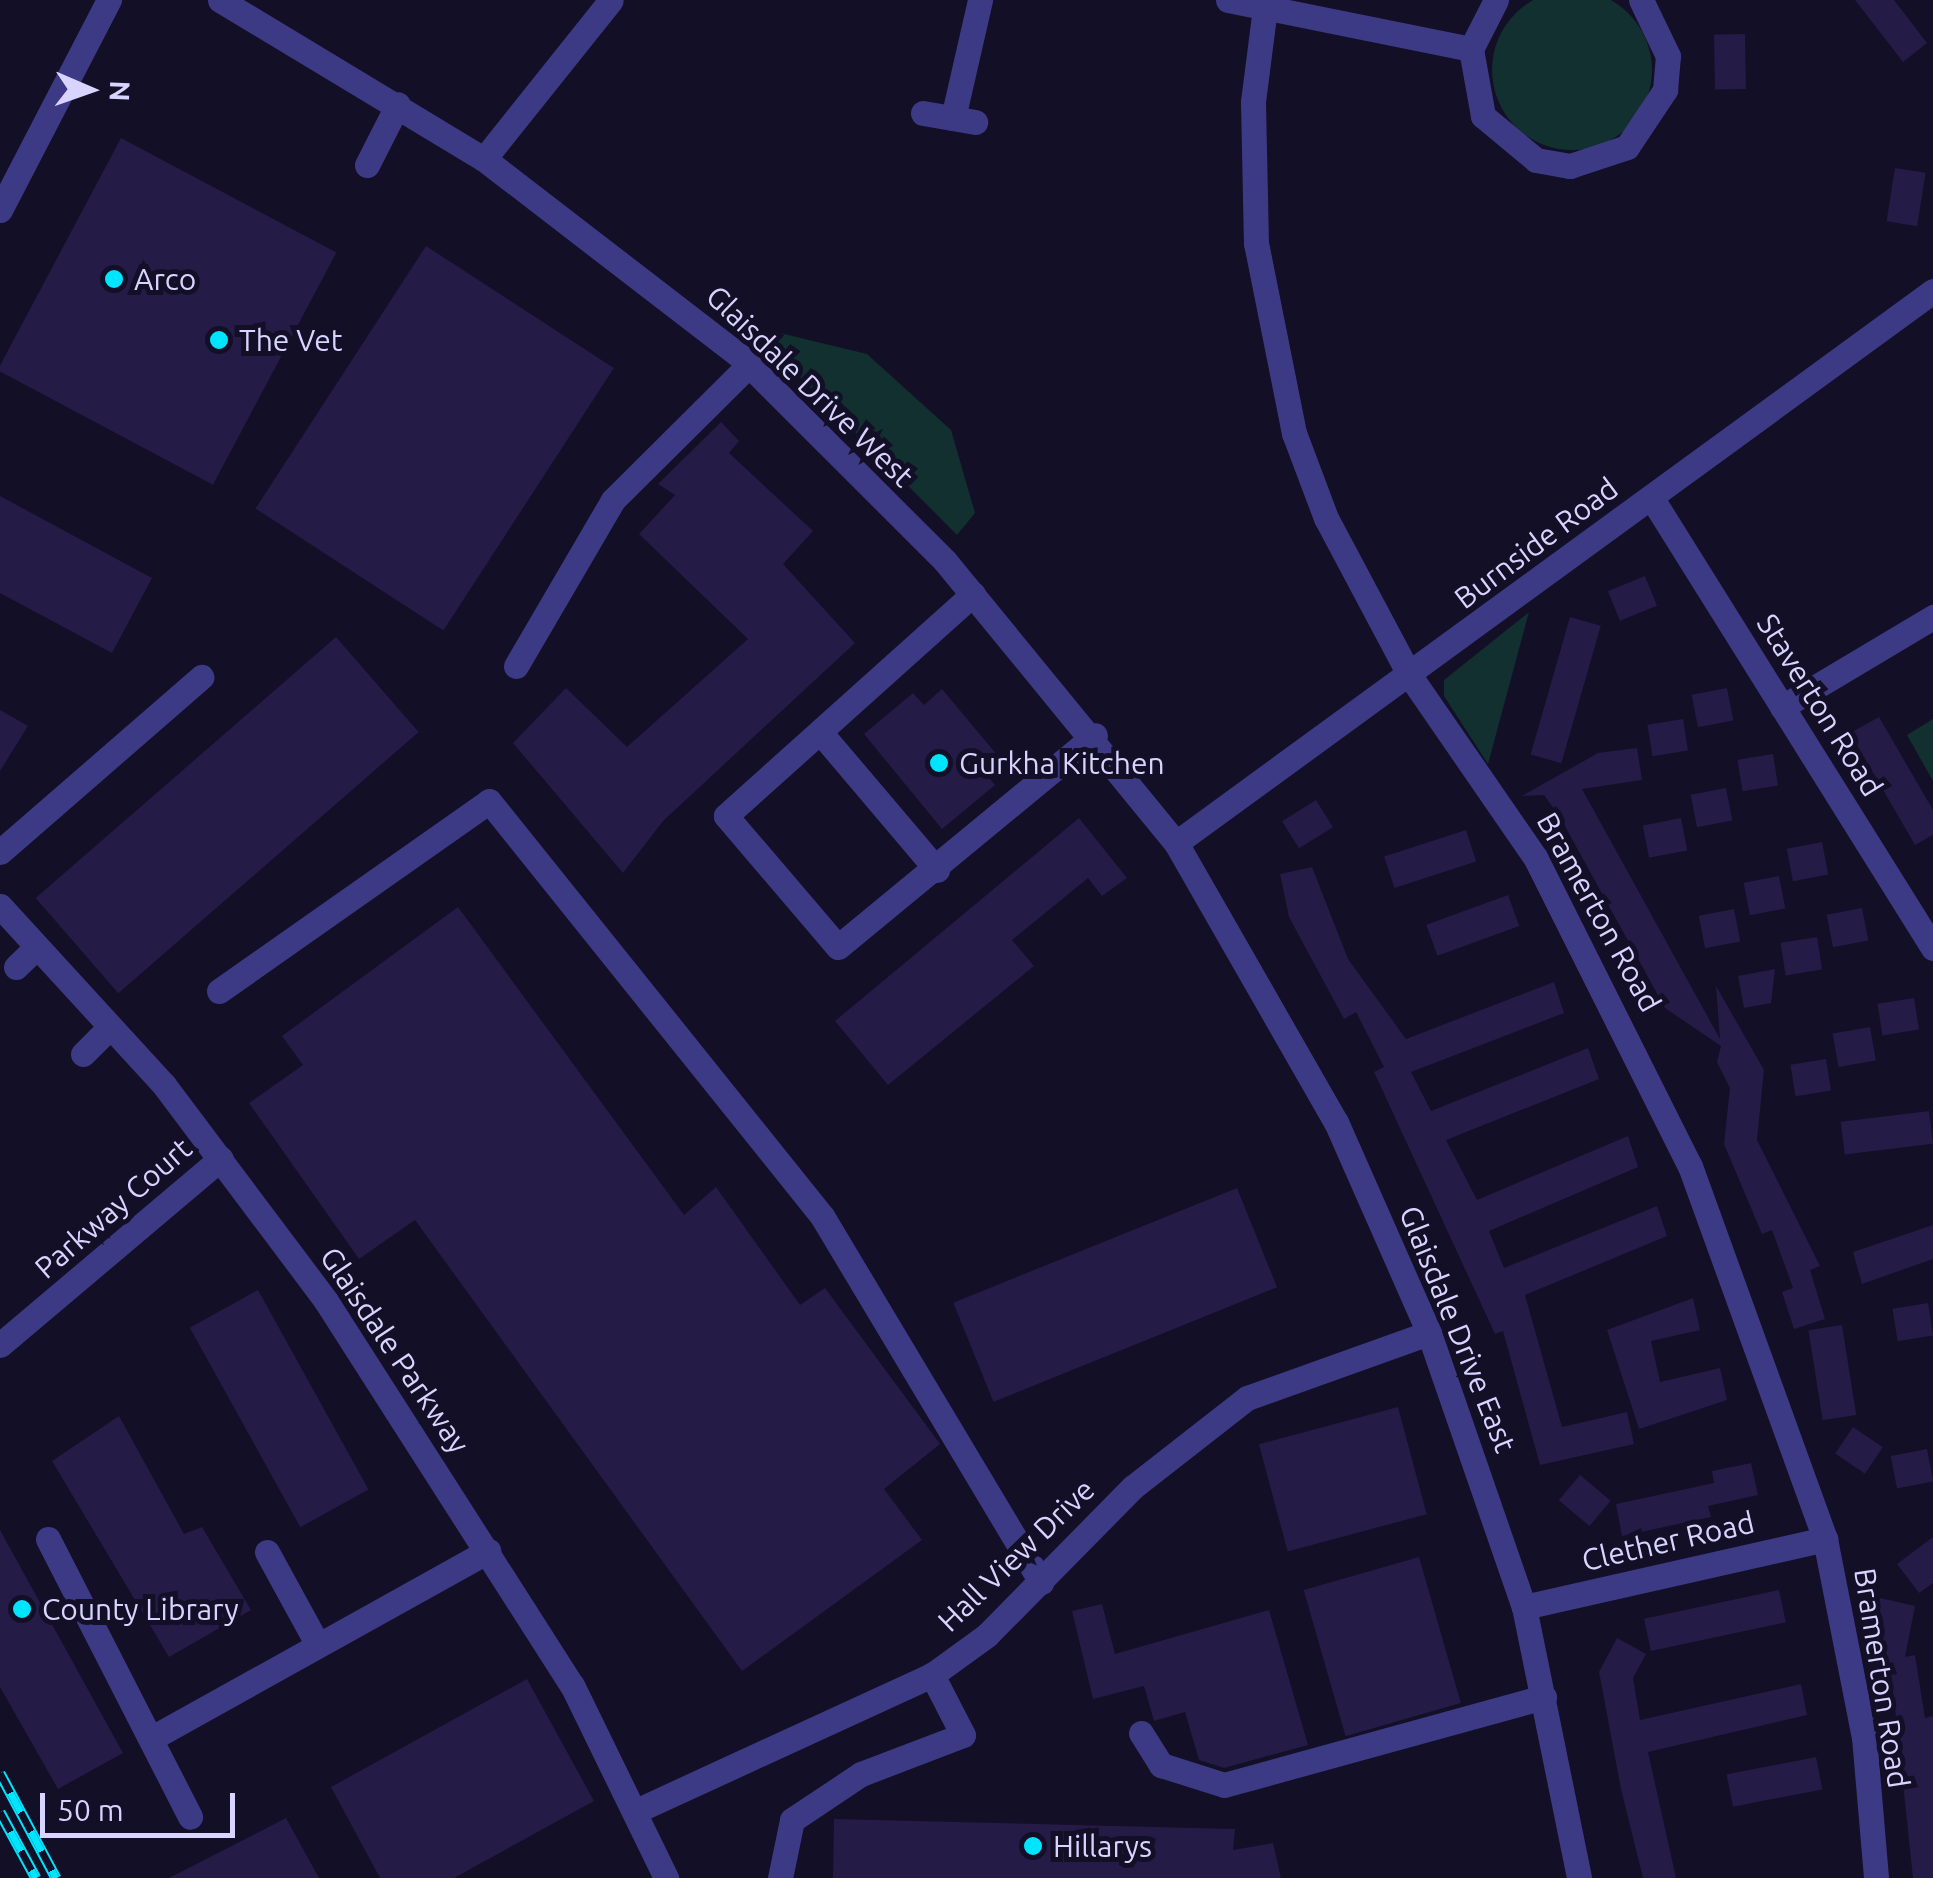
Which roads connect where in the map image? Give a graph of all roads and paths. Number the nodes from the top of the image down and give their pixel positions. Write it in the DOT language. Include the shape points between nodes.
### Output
graph roads {
  1 [pos="109,0"];
  2 [pos="220,0"];
  3 [pos="611,0"];
  4 [pos="980,0"];
  5 [pos="1228,0"];
  6 [pos="1496,0"];
  7 [pos="1641,0"];
  8 [pos="1265,4"];
  9 [pos="1471,49"];
  10 [pos="398,104"];
  11 [pos="923,112"];
  12 [pos="484,159"];
  13 [pos="367,165"];
  14 [pos="0,210"];
  15 [pos="1933,291"];
  16 [pos="749,366"];
  17 [pos="1651,497"];
  18 [pos="973,594"];
  19 [pos="1933,617"];
  20 [pos="516,666"];
  21 [pos="1410,676"];
  22 [pos="201,677"];
  23 [pos="1782,707"];
  24 [pos="820,732"];
  25 [pos="1095,736"];
  26 [pos="1176,843"];
  27 [pos="0,852"];
  28 [pos="937,870"];
  29 [pos="0,906"];
  30 [pos="37,947"];
  31 [pos="1933,948"];
  32 [pos="16,967"];
  33 [pos="219,991"];
  34 [pos="110,1028"];
  35 [pos="83,1054"];
  36 [pos="221,1158"];
  37 [pos="1429,1333"];
  38 [pos="0,1345"];
  39 [pos="48,1538"];
  40 [pos="1825,1539"];
  41 [pos="488,1551"];
  42 [pos="267,1552"];
  43 [pos="1041,1582"];
  44 [pos="1524,1607"];
  45 [pos="318,1645"];
  46 [pos="932,1675"];
  47 [pos="1544,1697"];
  48 [pos="1141,1733"];
  49 [pos="152,1738"];
  50 [pos="636,1811"];
  51 [pos="190,1817"];
  52 [pos="666,1878"];
  53 [pos="780,1878"];
  54 [pos="1578,1878"];
  55 [pos="1876,1878"];
  1 -- 14 [label="street"];
  2 -- 10 [label="street, Glaisdale Drive West"];
  3 -- 12 [label="street"];
  4 -- 11 [label="street" via="964,120"];
  5 -- 8 [label="street"];
  6 -- 9 [label="street"];
  7 -- 9 [label="street" via="1668,56 1666,90 1651,122 1596,162 1536,160 1506,143 1471,84"];
  8 -- 9 [label="street"];
  8 -- 21 [label="street, Bramerton Road" via="1252,165 1270,336 1326,518"];
  10 -- 12 [label="street, Glaisdale Drive West"];
  10 -- 13 [label="street"];
  12 -- 16 [label="street, Glaisdale Drive West"];
  15 -- 17 [label="street, Burnside Road"];
  16 -- 18 [label="street, Glaisdale Drive West"];
  16 -- 20 [label="street" via="613,500"];
  17 -- 21 [label="street, Burnside Road"];
  17 -- 23 [label="street, Staverton Road"];
  18 -- 24 [label="street"];
  18 -- 25 [label="street, Glaisdale Drive West"];
  19 -- 23 [label="street"];
  21 -- 26 [label="street, Burnside Road"];
  21 -- 40 [label="street, Bramerton Road" via="1535,857 1660,1092"];
  22 -- 27 [label="street"];
  23 -- 31 [label="street, Staverton Road"];
  24 -- 28 [label="street"];
  24 -- 28 [label="street" via="726,816 838,947"];
  25 -- 26 [label="street, Glaisdale Drive West"];
  25 -- 28 [label="street"];
  26 -- 37 [label="street, Glaisdale Drive East" via="1336,1122"];
  29 -- 30 [label="street, Glaisdale Parkway"];
  30 -- 32 [label="street"];
  30 -- 34 [label="street, Glaisdale Parkway"];
  33 -- 43 [label="street" via="489,801 822,1216 998,1496"];
  34 -- 35 [label="street"];
  34 -- 36 [label="street, Glaisdale Parkway"];
  36 -- 38 [label="street, Parkway Court"];
  36 -- 41 [label="street, Glaisdale Parkway"];
  37 -- 43 [label="street, Hall View Drive" via="1247,1398 1133,1487"];
  37 -- 44 [label="street, Glaisdale Drive East"];
  39 -- 49 [label="street"];
  40 -- 44 [label="street, Clether Road"];
  40 -- 55 [label="street, Bramerton Road" via="1864,1736"];
  41 -- 45 [label="street"];
  41 -- 50 [label="street, Glaisdale Parkway"];
  42 -- 45 [label="street"];
  43 -- 46 [label="street, Hall View Drive"];
  44 -- 47 [label="street, Glaisdale Drive East"];
  45 -- 49 [label="street"];
  46 -- 50 [label="street, Hall View Drive"];
  46 -- 53 [label="street" via="962,1735 862,1774 792,1820"];
  47 -- 48 [label="street" via="1224,1786 1161,1764"];
  47 -- 54 [label="street, Glaisdale Drive East"];
  49 -- 51 [label="street"];
  50 -- 52 [label="street, Glaisdale Parkway"];
}
